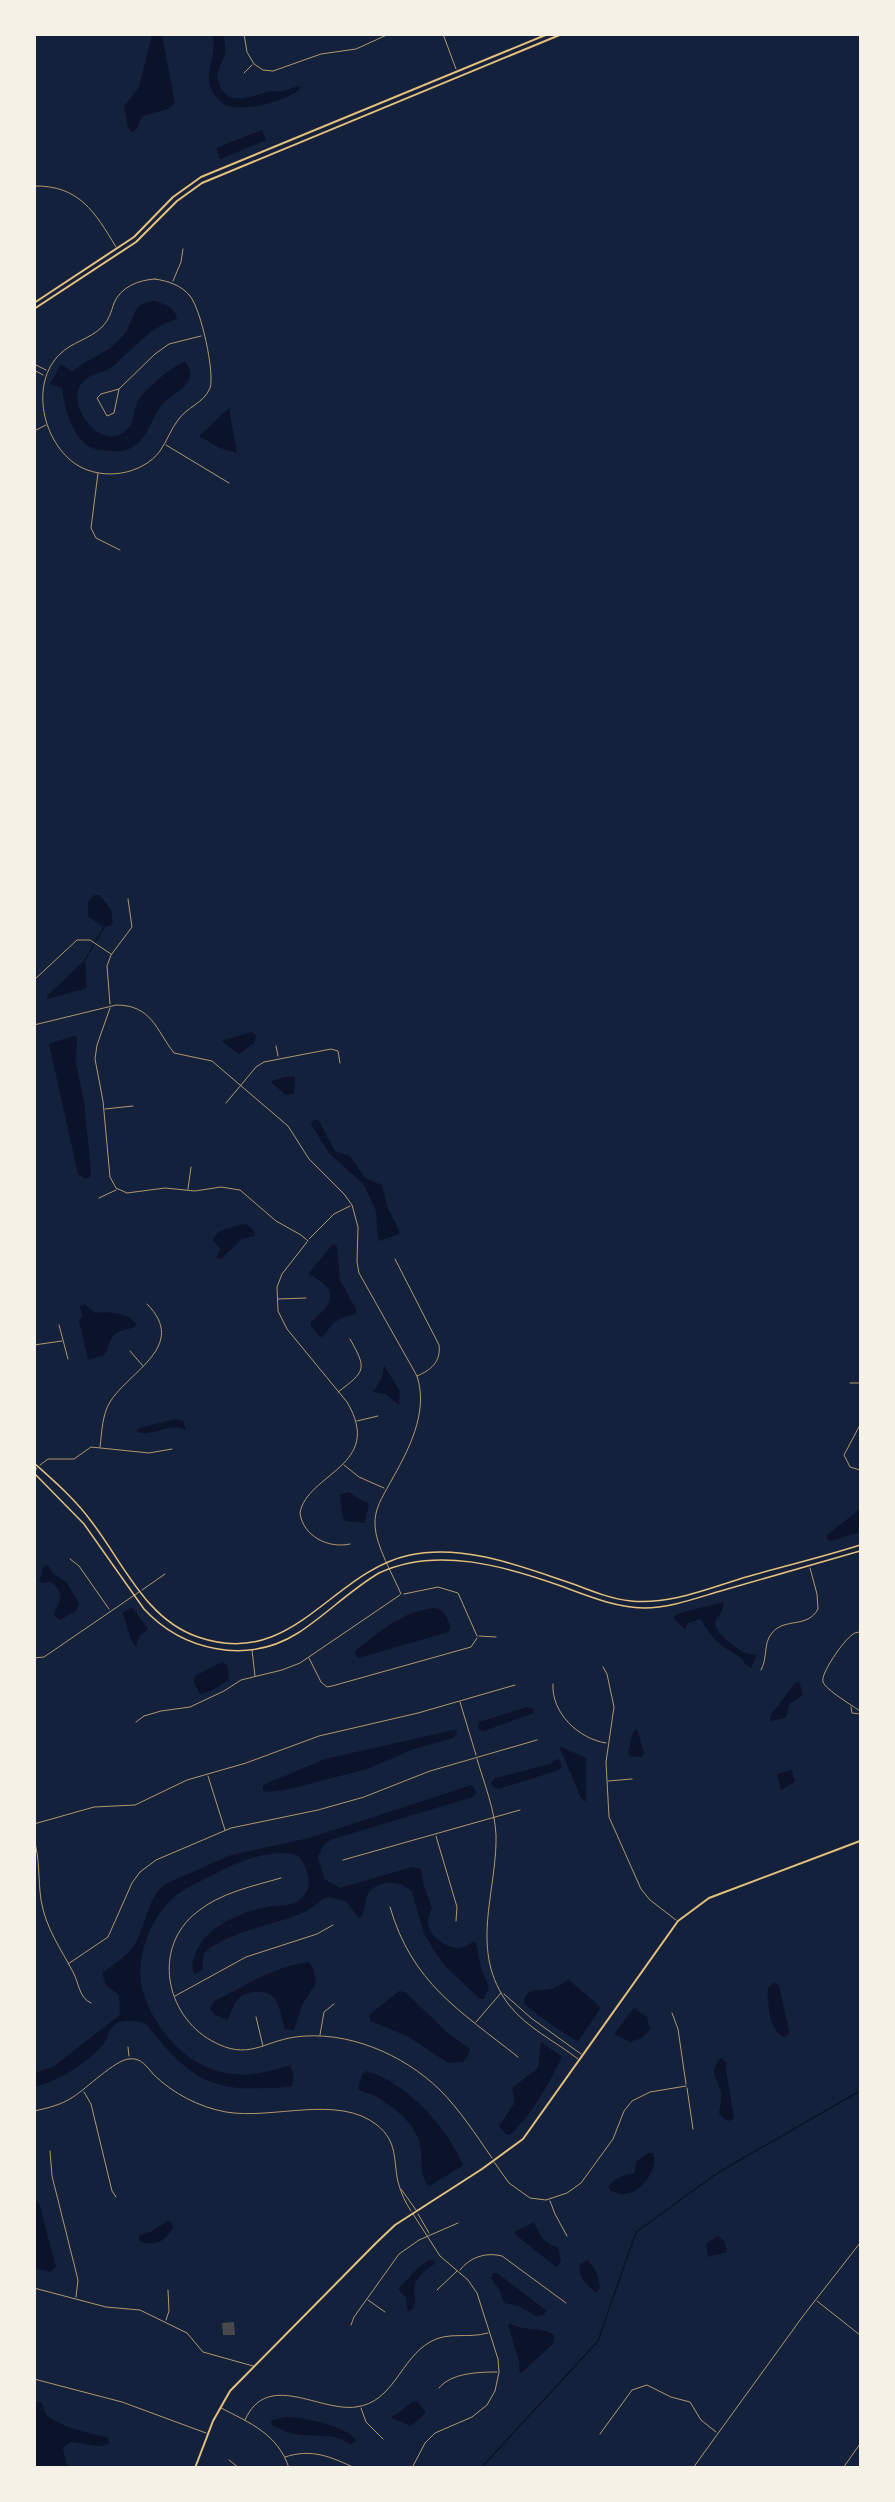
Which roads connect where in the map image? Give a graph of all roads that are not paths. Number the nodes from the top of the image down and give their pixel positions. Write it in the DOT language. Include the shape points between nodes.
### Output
graph roads {
  1 [pos="244,34"];
  2 [pos="389,34"];
  3 [pos="443,34"];
  4 [pos="548,34"];
  5 [pos="562,34"];
  6 [pos="254,64"];
  7 [pos="457,72"];
  8 [pos="244,73"];
  9 [pos="459,77"];
  10 [pos="34,186"];
  11 [pos="117,248"];
  12 [pos="183,249"];
  13 [pos="120,254"];
  14 [pos="172,283"];
  15 [pos="34,303"];
  16 [pos="34,309"];
  17 [pos="203,335"];
  18 [pos="34,364"];
  19 [pos="34,370"];
  20 [pos="48,370"];
  21 [pos="45,376"];
  22 [pos="119,389"];
  23 [pos="48,424"];
  24 [pos="34,431"];
  25 [pos="164,444"];
  26 [pos="98,471"];
  27 [pos="229,483"];
  28 [pos="120,550"];
  29 [pos="128,899"];
  30 [pos="111,955"];
  31 [pos="34,980"];
  32 [pos="110,1006"];
  33 [pos="34,1025"];
  34 [pos="276,1046"];
  35 [pos="279,1058"];
  36 [pos="340,1063"];
  37 [pos="241,1085"];
  38 [pos="226,1102"];
  39 [pos="133,1106"];
  40 [pos="104,1110"];
  41 [pos="191,1167"];
  42 [pos="117,1189"];
  43 [pos="188,1191"];
  44 [pos="99,1198"];
  45 [pos="352,1205"];
  46 [pos="308,1241"];
  47 [pos="395,1259"];
  48 [pos="306,1298"];
  49 [pos="277,1299"];
  50 [pos="147,1304"];
  51 [pos="59,1325"];
  52 [pos="350,1339"];
  53 [pos="64,1341"];
  54 [pos="34,1345"];
  55 [pos="130,1351"];
  56 [pos="68,1359"];
  57 [pos="144,1367"];
  58 [pos="417,1376"];
  59 [pos="850,1383"];
  60 [pos="861,1383"];
  61 [pos="338,1392"];
  62 [pos="378,1416"];
  63 [pos="355,1422"];
  64 [pos="861,1425"];
  65 [pos="100,1447"];
  66 [pos="172,1449"];
  67 [pos="34,1463"];
  68 [pos="344,1464"];
  69 [pos="39,1467"];
  70 [pos="861,1470"];
  71 [pos="34,1473"];
  72 [pos="386,1489"];
  73 [pos="350,1544"];
  74 [pos="861,1545"];
  75 [pos="861,1551"];
  76 [pos="70,1559"];
  77 [pos="807,1560"];
  78 [pos="387,1561"];
  79 [pos="809,1566"];
  80 [pos="390,1568"];
  81 [pos="165,1574"];
  82 [pos="140,1591"];
  83 [pos="401,1594"];
  84 [pos="134,1595"];
  85 [pos="682,1596"];
  86 [pos="684,1601"];
  87 [pos="110,1611"];
  88 [pos="861,1632"];
  89 [pos="477,1636"];
  90 [pos="496,1637"];
  91 [pos="252,1650"];
  92 [pos="34,1658"];
  93 [pos="309,1658"];
  94 [pos="603,1667"];
  95 [pos="761,1670"];
  96 [pos="256,1677"];
  97 [pos="553,1684"];
  98 [pos="515,1686"];
  99 [pos="460,1701"];
  100 [pos="852,1705"];
  101 [pos="861,1711"];
  102 [pos="861,1714"];
  103 [pos="136,1722"];
  104 [pos="537,1740"];
  105 [pos="608,1743"];
  106 [pos="476,1757"];
  107 [pos="207,1774"];
  108 [pos="632,1779"];
  109 [pos="606,1781"];
  110 [pos="520,1810"];
  111 [pos="493,1817"];
  112 [pos="34,1824"];
  113 [pos="225,1830"];
  114 [pos="436,1834"];
  115 [pos="34,1839"];
  116 [pos="861,1841"];
  117 [pos="343,1860"];
  118 [pos="281,1878"];
  119 [pos="390,1906"];
  120 [pos="456,1921"];
  121 [pos="678,1921"];
  122 [pos="333,1925"];
  123 [pos="68,1964"];
  124 [pos="503,1992"];
  125 [pos="173,1996"];
  126 [pos="91,2003"];
  127 [pos="334,2004"];
  128 [pos="672,2013"];
  129 [pos="256,2017"];
  130 [pos="476,2023"];
  131 [pos="320,2037"];
  132 [pos="128,2047"];
  133 [pos="264,2047"];
  134 [pos="583,2055"];
  135 [pos="518,2057"];
  136 [pos="130,2058"];
  137 [pos="579,2060"];
  138 [pos="686,2086"];
  139 [pos="83,2090"];
  140 [pos="34,2111"];
  141 [pos="693,2129"];
  142 [pos="50,2151"];
  143 [pos="494,2161"];
  144 [pos="400,2187"];
  145 [pos="116,2197"];
  146 [pos="550,2199"];
  147 [pos="414,2212"];
  148 [pos="458,2223"];
  149 [pos="430,2235"];
  150 [pos="567,2236"];
  151 [pos="426,2237"];
  152 [pos="431,2242"];
  153 [pos="861,2243"];
  154 [pos="458,2271"];
  155 [pos="34,2288"];
  156 [pos="168,2290"];
  157 [pos="436,2290"];
  158 [pos="75,2299"];
  159 [pos="367,2299"];
  160 [pos="816,2301"];
  161 [pos="566,2303"];
  162 [pos="385,2312"];
  163 [pos="165,2322"];
  164 [pos="351,2325"];
  165 [pos="489,2332"];
  166 [pos="861,2335"];
  167 [pos="253,2366"];
  168 [pos="499,2372"];
  169 [pos="34,2379"];
  170 [pos="439,2388"];
  171 [pos="360,2406"];
  172 [pos="220,2407"];
  173 [pos="245,2420"];
  174 [pos="208,2433"];
  175 [pos="718,2433"];
  176 [pos="600,2434"];
  177 [pos="383,2439"];
  178 [pos="861,2444"];
  179 [pos="285,2457"];
  180 [pos="229,2460"];
  181 [pos="195,2468"];
  182 [pos="239,2468"];
  183 [pos="289,2468"];
  184 [pos="355,2468"];
  185 [pos="412,2468"];
  186 [pos="693,2468"];
  187 [pos="843,2468"];
  1 -- 6 [label="street"];
  2 -- 6 [label="street" via="356,49 321,54 278,69 263,70"];
  3 -- 7 [label="street"];
  4 -- 7 [label="main road"];
  5 -- 9 [label="main road"];
  6 -- 8 [label="street"];
  7 -- 9 [label="street"];
  7 -- 11 [label="main road" via="201,177"];
  9 -- 13 [label="main road" via="202,183"];
  10 -- 11 [label="street" via="61,188 77,196 92,210"];
  11 -- 13 [label="street"];
  11 -- 15 [label="main road"];
  12 -- 14 [label="street"];
  13 -- 16 [label="main road"];
  14 -- 17 [label="street" via="194,302"];
  14 -- 20 [label="street" via="155,279 129,287 120,294 105,325 60,354"];
  17 -- 22 [label="street" via="162,348"];
  17 -- 25 [label="street" via="210,387 204,398 179,418"];
  18 -- 20 [label="street"];
  19 -- 21 [label="street"];
  20 -- 21 [label="street"];
  21 -- 23 [label="street" via="42,397"];
  22 -- 22 [label="street" via="98,398 107,416 114,413"];
  23 -- 24 [label="street"];
  23 -- 26 [label="street" via="67,456 78,465"];
  25 -- 26 [label="street" via="151,460 135,470 112,474"];
  25 -- 27 [label="street"];
  26 -- 28 [label="street" via="91,528 96,538"];
  29 -- 30 [label="street" via="132,927"];
  30 -- 31 [label="street" via="90,939 77,940"];
  30 -- 32 [label="street" via="106,976"];
  32 -- 33 [label="street"];
  32 -- 37 [label="street" via="127,1005 141,1011 159,1026 174,1053 212,1061"];
  32 -- 40 [label="street" via="95,1052"];
  34 -- 35 [label="street"];
  35 -- 36 [label="street" via="331,1049 338,1051"];
  35 -- 37 [label="street" via="256,1067"];
  37 -- 38 [label="street"];
  37 -- 45 [label="street" via="288,1126 309,1159"];
  39 -- 40 [label="street"];
  40 -- 42 [label="street" via="110,1177"];
  41 -- 43 [label="street"];
  42 -- 43 [label="street" via="127,1193 165,1188"];
  42 -- 44 [label="street"];
  43 -- 46 [label="street" via="221,1187 240,1190 276,1221"];
  45 -- 46 [label="street" via="334,1214"];
  45 -- 58 [label="street" via="358,1227 359,1273"];
  46 -- 49 [label="street" via="282,1274"];
  47 -- 58 [label="street" via="439,1345 434,1366"];
  48 -- 49 [label="street"];
  49 -- 61 [label="street" via="283,1322"];
  50 -- 57 [label="street" via="162,1336 157,1351"];
  51 -- 53 [label="street"];
  52 -- 61 [label="street" via="362,1360 362,1370"];
  53 -- 54 [label="street"];
  53 -- 56 [label="street"];
  55 -- 57 [label="street"];
  57 -- 65 [label="street" via="110,1403"];
  58 -- 72 [label="street" via="420,1415"];
  59 -- 60 [label="street"];
  61 -- 63 [label="street"];
  62 -- 63 [label="street"];
  63 -- 68 [label="street" via="354,1446"];
  64 -- 70 [label="street" via="844,1455 850,1467"];
  65 -- 66 [label="street" via="142,1453"];
  65 -- 69 [label="street" via="91,1447 74,1459 48,1459"];
  67 -- 69 [label="main road"];
  68 -- 72 [label="street" via="358,1477"];
  68 -- 73 [label="street" via="306,1498 300,1513 306,1529 319,1540 336,1546"];
  69 -- 71 [label="street"];
  69 -- 82 [label="main road" via="90,1520"];
  71 -- 84 [label="main road" via="84,1524"];
  72 -- 78 [label="street" via="377,1508 375,1527"];
  74 -- 77 [label="main road"];
  75 -- 79 [label="main road"];
  76 -- 87 [label="street"];
  77 -- 79 [label="street"];
  77 -- 85 [label="main road"];
  78 -- 80 [label="street"];
  78 -- 82 [label="main road" via="295,1626 251,1642 217,1642 186,1632 162,1616"];
  78 -- 85 [label="main road" via="423,1553 484,1557 510,1562 617,1599 654,1601"];
  79 -- 86 [label="main road"];
  79 -- 95 [label="street" via="818,1609 811,1619 774,1630"];
  80 -- 83 [label="street"];
  80 -- 86 [label="main road" via="428,1560 484,1564 516,1570 617,1605 645,1608"];
  80 -- 91 [label="main road" via="365,1582 299,1633"];
  81 -- 82 [label="street"];
  82 -- 84 [label="street"];
  83 -- 89 [label="street" via="438,1587 458,1593"];
  83 -- 93 [label="street"];
  84 -- 87 [label="street"];
  84 -- 91 [label="main road" via="155,1621 182,1639 215,1649"];
  85 -- 86 [label="main road"];
  87 -- 92 [label="street" via="44,1657"];
  88 -- 100 [label="street" via="849,1638 823,1675 826,1686"];
  89 -- 90 [label="street"];
  89 -- 93 [label="street" via="471,1647 327,1687"];
  91 -- 96 [label="street"];
  93 -- 96 [label="street"];
  94 -- 105 [label="street" via="614,1707"];
  96 -- 103 [label="street" via="241,1680 190,1707 161,1711"];
  97 -- 105 [label="street" via="554,1696 570,1725 590,1739"];
  98 -- 99 [label="street"];
  99 -- 106 [label="street"];
  99 -- 107 [label="street" via="319,1736"];
  100 -- 101 [label="street"];
  100 -- 102 [label="street" via="852,1713"];
  104 -- 106 [label="street"];
  105 -- 109 [label="street"];
  106 -- 111 [label="street"];
  106 -- 113 [label="street" via="355,1800"];
  107 -- 112 [label="street" via="135,1805 94,1807"];
  107 -- 113 [label="street"];
  108 -- 109 [label="street"];
  109 -- 121 [label="street" via="609,1817 638,1884 650,1900"];
  110 -- 111 [label="street"];
  111 -- 114 [label="street"];
  111 -- 124 [label="street" via="496,1838 486,1940 490,1963"];
  113 -- 123 [label="street" via="145,1868 132,1883 108,1937"];
  114 -- 117 [label="street"];
  114 -- 120 [label="street" via="457,1907"];
  115 -- 123 [label="street" via="43,1908 54,1941"];
  116 -- 121 [label="main road" via="709,1898"];
  118 -- 125 [label="street" via="226,1896 200,1909 187,1921 175,1938 169,1957 168,1977"];
  119 -- 130 [label="street" via="403,1944 418,1969 438,1992"];
  121 -- 134 [label="main road"];
  122 -- 125 [label="street" via="246,1957"];
  123 -- 126 [label="street" via="83,1996"];
  124 -- 130 [label="street"];
  124 -- 134 [label="street"];
  124 -- 137 [label="street" via="522,2019"];
  125 -- 133 [label="street" via="184,2016 211,2041 236,2049"];
  127 -- 131 [label="street" via="322,2015"];
  128 -- 138 [label="street"];
  129 -- 133 [label="street"];
  130 -- 135 [label="street"];
  131 -- 133 [label="street" via="294,2038"];
  131 -- 143 [label="street" via="369,2046 416,2070 449,2100"];
  132 -- 136 [label="street"];
  134 -- 137 [label="main road"];
  136 -- 139 [label="street"];
  136 -- 144 [label="street" via="142,2061 163,2083 183,2096 221,2110 248,2114 334,2110 364,2117 393,2143"];
  137 -- 143 [label="main road" via="523,2139"];
  138 -- 141 [label="street"];
  138 -- 146 [label="street" via="650,2092 632,2101 613,2139 581,2183 571,2192"];
  139 -- 140 [label="street" via="64,2102"];
  139 -- 145 [label="street" via="90,2101"];
  142 -- 158 [label="street" via="51,2170 78,2280"];
  143 -- 146 [label="street" via="505,2179 527,2196"];
  143 -- 147 [label="main road"];
  144 -- 147 [label="street"];
  144 -- 147 [label="street"];
  146 -- 150 [label="street"];
  147 -- 149 [label="street"];
  147 -- 151 [label="street"];
  147 -- 167 [label="main road" via="384,2235"];
  148 -- 149 [label="street"];
  149 -- 151 [label="street"];
  149 -- 152 [label="street"];
  151 -- 152 [label="street"];
  151 -- 159 [label="street" via="395,2258"];
  152 -- 154 [label="street"];
  153 -- 160 [label="street"];
  154 -- 157 [label="street"];
  154 -- 161 [label="street" via="477,2257 502,2256"];
  154 -- 165 [label="street" via="477,2293"];
  155 -- 158 [label="street"];
  156 -- 163 [label="street" via="170,2311"];
  158 -- 163 [label="street" via="135,2309"];
  159 -- 162 [label="street"];
  159 -- 164 [label="street"];
  160 -- 166 [label="street"];
  160 -- 175 [label="street"];
  163 -- 167 [label="street" via="187,2333 203,2352"];
  165 -- 168 [label="street"];
  165 -- 171 [label="street" via="450,2335 431,2341 418,2351 385,2393"];
  167 -- 172 [label="main road"];
  168 -- 170 [label="street" via="455,2376"];
  168 -- 185 [label="street" via="487,2405 472,2417 435,2433"];
  169 -- 174 [label="street" via="122,2402"];
  171 -- 173 [label="street" via="342,2407 312,2399 275,2396 257,2403"];
  171 -- 177 [label="street" via="366,2422"];
  172 -- 173 [label="street"];
  172 -- 174 [label="main road"];
  173 -- 179 [label="street" via="271,2437"];
  174 -- 181 [label="main road"];
  175 -- 176 [label="street" via="701,2420 690,2402 669,2397 647,2385 632,2390"];
  175 -- 186 [label="street"];
  178 -- 187 [label="street"];
  179 -- 183 [label="street"];
  179 -- 184 [label="street" via="315,2452"];
  180 -- 182 [label="street"];
}
